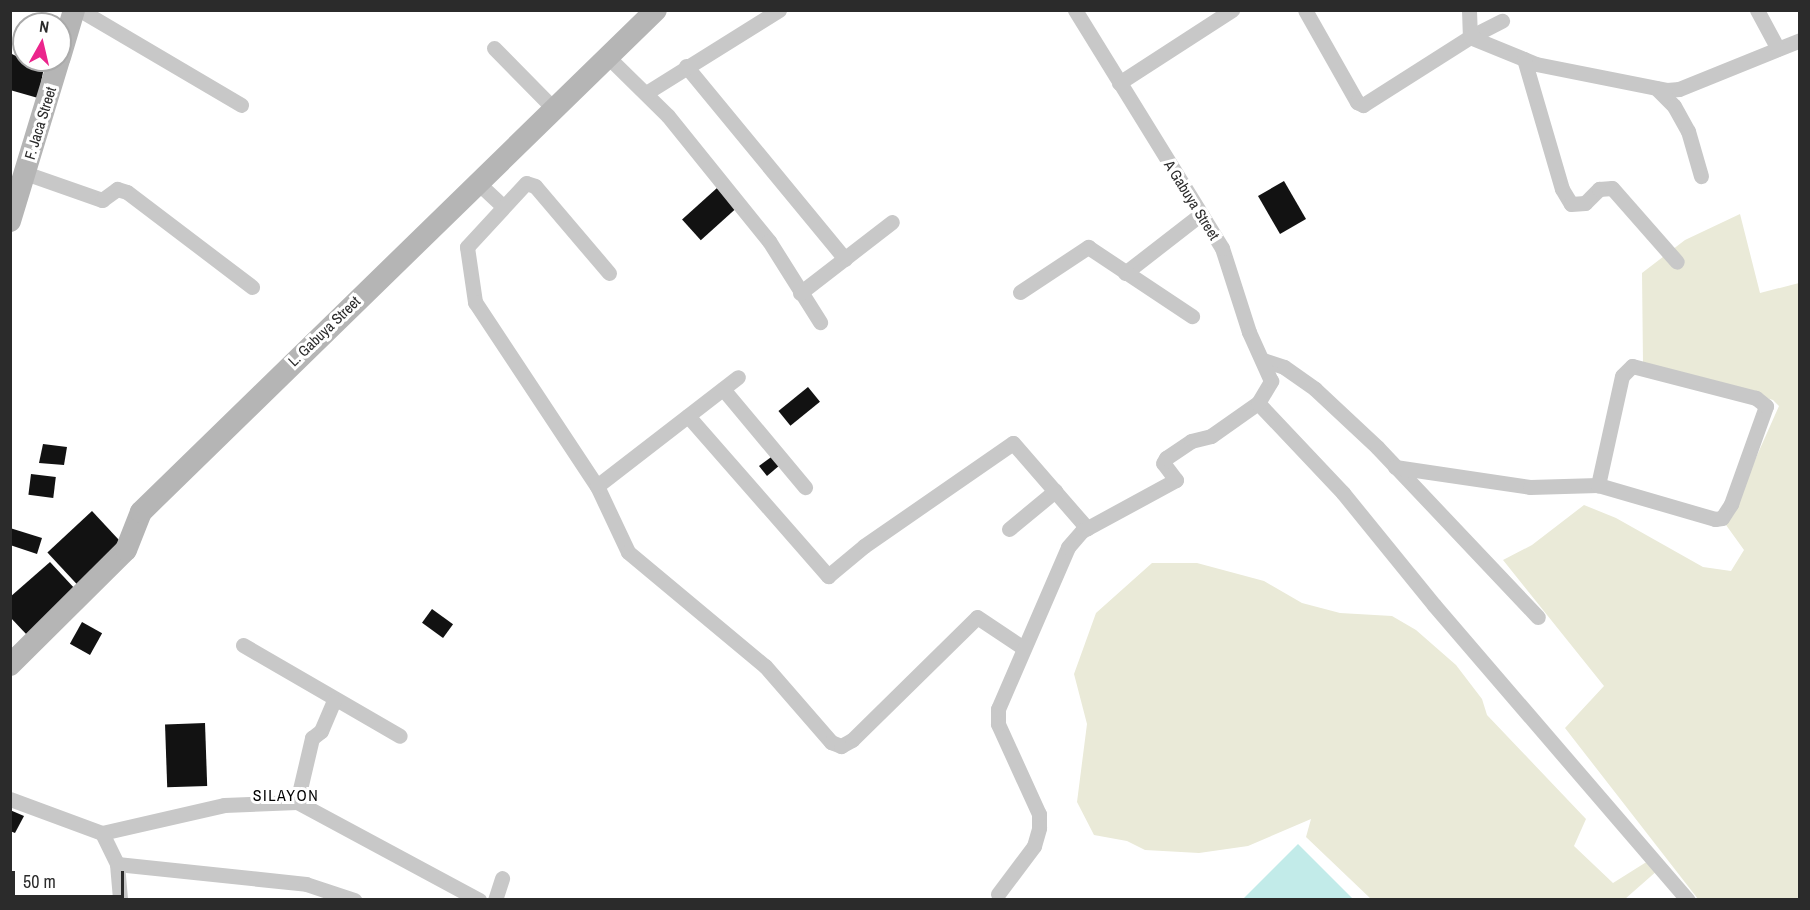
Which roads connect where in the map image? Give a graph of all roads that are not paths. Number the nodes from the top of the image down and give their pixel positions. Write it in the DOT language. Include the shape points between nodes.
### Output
graph roads {
  1 [pos="80,10"];
  2 [pos="657,10"];
  3 [pos="779,10"];
  4 [pos="1075,10"];
  5 [pos="1232,10"];
  6 [pos="1305,10"];
  7 [pos="1468,10"];
  8 [pos="1757,10"];
  9 [pos="1502,21"];
  10 [pos="1470,37"];
  11 [pos="1800,40"];
  12 [pos="494,48"];
  13 [pos="1778,49"];
  14 [pos="608,57"];
  15 [pos="1524,59"];
  16 [pos="686,66"];
  17 [pos="56,72"];
  18 [pos="1119,83"];
  19 [pos="1656,88"];
  20 [pos="646,93"];
  21 [pos="241,105"];
  22 [pos="554,109"];
  23 [pos="25,173"];
  24 [pos="1701,176"];
  25 [pos="477,182"];
  26 [pos="502,205"];
  27 [pos="1201,214"];
  28 [pos="10,221"];
  29 [pos="892,222"];
  30 [pos="845,259"];
  31 [pos="1677,262"];
  32 [pos="609,273"];
  33 [pos="1125,273"];
  34 [pos="252,287"];
  35 [pos="1020,292"];
  36 [pos="800,293"];
  37 [pos="1192,316"];
  38 [pos="820,322"];
  39 [pos="1263,360"];
  40 [pos="738,377"];
  41 [pos="723,389"];
  42 [pos="1258,403"];
  43 [pos="687,416"];
  44 [pos="1395,466"];
  45 [pos="1598,485"];
  46 [pos="597,486"];
  47 [pos="805,487"];
  48 [pos="1055,491"];
  49 [pos="1087,528"];
  50 [pos="1010,529"];
  51 [pos="1538,617"];
  52 [pos="243,645"];
  53 [pos="1022,647"];
  54 [pos="10,665"];
  55 [pos="334,701"];
  56 [pos="400,736"];
  57 [pos="10,799"];
  58 [pos="297,802"];
  59 [pos="102,833"];
  60 [pos="117,864"];
  61 [pos="502,878"];
  62 [pos="998,894"];
  63 [pos="120,900"];
  64 [pos="354,900"];
  65 [pos="479,900"];
  66 [pos="495,900"];
  67 [pos="1688,900"];
  1 -- 21 [label="street"];
  2 -- 14 [label="street, L. Gabuya Street"];
  3 -- 16 [label="street"];
  4 -- 18 [label="street, A Gabuya Street"];
  5 -- 18 [label="street"];
  6 -- 10 [label="street" via="1357,102 1363,105"];
  7 -- 10 [label="street"];
  8 -- 13 [label="street"];
  9 -- 10 [label="street"];
  10 -- 15 [label="street"];
  11 -- 13 [label="street"];
  12 -- 22 [label="street"];
  13 -- 19 [label="street" via="1679,89"];
  14 -- 20 [label="street"];
  14 -- 22 [label="street, L. Gabuya Street"];
  15 -- 19 [label="street" via="1580,75"];
  15 -- 31 [label="street" via="1562,189 1571,204 1585,203 1599,189 1612,188"];
  16 -- 20 [label="street"];
  16 -- 30 [label="street"];
  17 -- 23 [label="street, F. Jaca Street"];
  18 -- 27 [label="street, A Gabuya Street"];
  19 -- 24 [label="street" via="1674,106 1688,130"];
  20 -- 36 [label="street" via="769,241"];
  22 -- 25 [label="street, L. Gabuya Street"];
  23 -- 28 [label="street, F. Jaca Street"];
  23 -- 34 [label="street" via="102,200 117,189 127,192"];
  25 -- 26 [label="street"];
  25 -- 54 [label="street, L. Gabuya Street" via="141,512 126,550"];
  26 -- 32 [label="street" via="526,183 535,186"];
  26 -- 46 [label="street" via="500,213 467,247 475,302"];
  27 -- 33 [label="street"];
  27 -- 39 [label="street, A Gabuya Street" via="1222,248 1249,332"];
  29 -- 30 [label="street"];
  30 -- 36 [label="street"];
  33 -- 35 [label="street" via="1088,247"];
  33 -- 37 [label="street"];
  36 -- 38 [label="street"];
  39 -- 42 [label="street, A Gabuya Street" via="1270,381"];
  39 -- 44 [label="street" via="1284,367 1315,389"];
  40 -- 41 [label="street"];
  41 -- 43 [label="street"];
  41 -- 47 [label="street"];
  42 -- 49 [label="street" via="1211,436 1191,441 1166,458 1163,463 1176,480"];
  42 -- 67 [label="street" via="1343,493 1434,605"];
  43 -- 46 [label="street"];
  43 -- 48 [label="street" via="830,576 864,546 1013,442"];
  44 -- 45 [label="street" via="1530,487"];
  44 -- 51 [label="street"];
  45 -- 45 [label="street" via="1694,515 1722,518 1731,504 1766,406 1756,398 1632,366 1622,376"];
  46 -- 53 [label="street" via="618,537 639,565 765,666 831,742 841,746 852,740 977,617"];
  48 -- 49 [label="street"];
  48 -- 50 [label="street"];
  49 -- 53 [label="street" via="1068,547"];
  52 -- 55 [label="street"];
  53 -- 62 [label="street" via="1003,694 998,724 1039,814 1040,828 1034,846"];
  55 -- 56 [label="street"];
  55 -- 58 [label="street" via="321,731 312,738"];
  57 -- 59 [label="street"];
  58 -- 59 [label="street" via="224,805"];
  58 -- 65 [label="street"];
  59 -- 60 [label="street"];
  60 -- 63 [label="street"];
  60 -- 64 [label="street" via="306,884"];
  61 -- 66 [label="street"];
}
